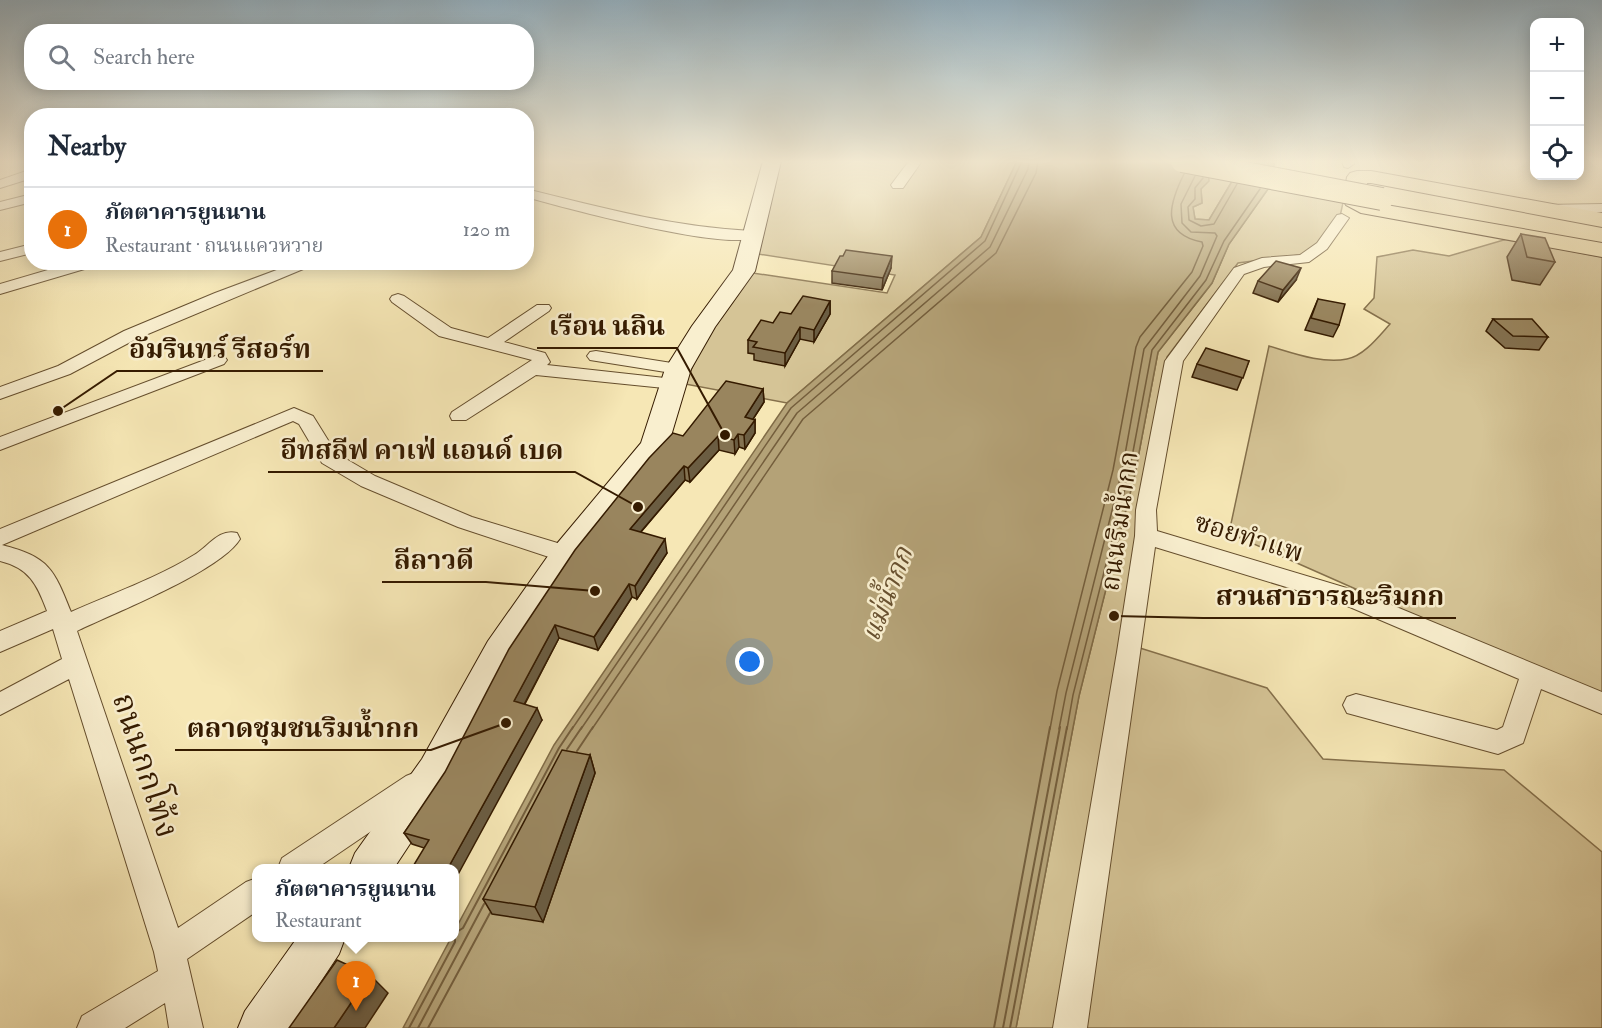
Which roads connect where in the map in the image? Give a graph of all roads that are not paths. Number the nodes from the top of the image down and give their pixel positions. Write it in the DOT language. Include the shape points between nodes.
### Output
graph roads {
  1 [pos="584,209"];
  2 [pos="759,209"];
  3 [pos="1374,209"];
  4 [pos="1434,209"];
  5 [pos="1501,209"];
  6 [pos="1542,209"];
  7 [pos="1342,218"];
  8 [pos="1602,220"];
  9 [pos="1602,227"];
  10 [pos="752,235"];
  11 [pos="1602,241"];
  12 [pos="24,250"];
  13 [pos="1602,250"];
  14 [pos="0,257"];
  15 [pos="65,270"];
  16 [pos="291,270"];
  17 [pos="0,289"];
  18 [pos="398,299"];
  19 [pos="543,308"];
  20 [pos="489,345"];
  21 [pos="596,356"];
  22 [pos="218,360"];
  23 [pos="533,369"];
  24 [pos="676,376"];
  25 [pos="0,393"];
  26 [pos="459,416"];
  27 [pos="0,444"];
  28 [pos="1146,536"];
  29 [pos="229,538"];
  30 [pos="4,553"];
  31 [pos="566,554"];
  32 [pos="62,620"];
  33 [pos="0,642"];
  34 [pos="77,663"];
  35 [pos="1533,674"];
  36 [pos="1602,703"];
  37 [pos="0,704"];
  38 [pos="1356,705"];
  39 [pos="436,771"];
  40 [pos="298,864"];
  41 [pos="373,864"];
  42 [pos="252,897"];
  43 [pos="320,942"];
  44 [pos="172,966"];
  45 [pos="94,1028"];
  46 [pos="186,1028"];
  47 [pos="262,1028"];
  48 [pos="1070,1028"];
  1 -- 10 [label="street" via="667,229"];
  2 -- 10 [label="street"];
  3 -- 13 [label="main road"];
  4 -- 11 [label="main road, bridge"];
  5 -- 9 [label="main road"];
  6 -- 8 [label="main road"];
  7 -- 28 [label="street, ถนนริมน้ำกก" via="1315,254 1239,270 1174,362 1146,510"];
  10 -- 24 [label="street" via="744,271 704,326"];
  12 -- 14 [label="street"];
  15 -- 17 [label="street"];
  16 -- 25 [label="street" via="130,335 64,370"];
  18 -- 20 [label="street" via="445,332"];
  19 -- 20 [label="street"];
  20 -- 23 [label="street" via="539,357 541,362"];
  21 -- 24 [label="street"];
  22 -- 27 [label="street"];
  23 -- 24 [label="street"];
  23 -- 26 [label="street"];
  24 -- 31 [label="street" via="654,446"];
  28 -- 35 [label="street, ซอยทำแพ" via="1352,598"];
  28 -- 48 [label="street, ถนนริมน้ำกก"];
  29 -- 32 [label="street" via="185,570"];
  30 -- 31 [label="street" via="294,414 306,420 329,458 368,481 465,522"];
  30 -- 32 [label="street, ถนนกกโท้ง" via="42,572"];
  31 -- 39 [label="street" via="500,651"];
  32 -- 33 [label="street"];
  32 -- 34 [label="street, ถนนกกโท้ง"];
  34 -- 37 [label="street"];
  34 -- 44 [label="street, ถนนกกโท้ง"];
  35 -- 36 [label="street, ซอยทำแพ"];
  35 -- 38 [label="street" via="1514,735 1498,742"];
  39 -- 40 [label="street"];
  39 -- 41 [label="street"];
  42 -- 44 [label="street"];
  43 -- 47 [label="street"];
  44 -- 45 [label="street"];
  44 -- 46 [label="street, ถนนกกโท้ง"];
}
